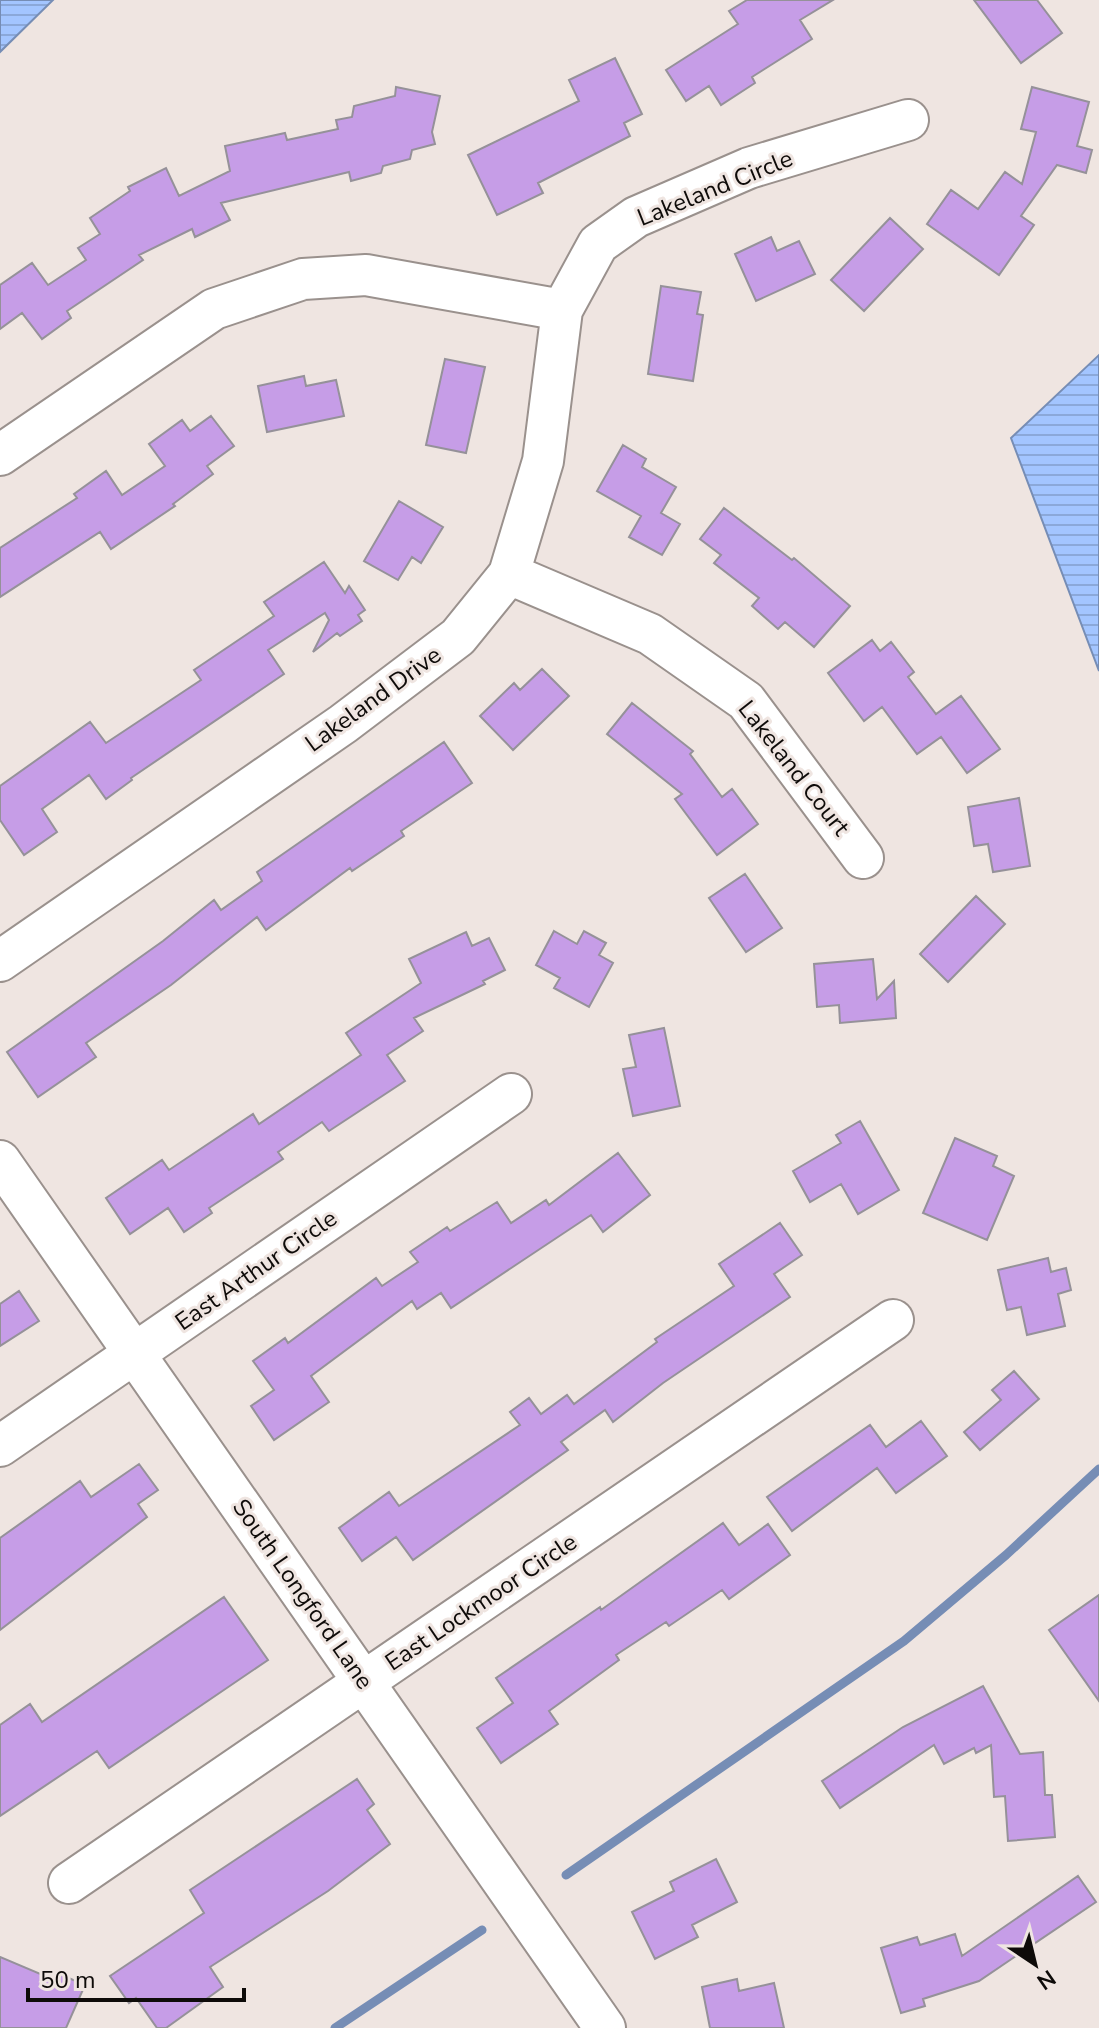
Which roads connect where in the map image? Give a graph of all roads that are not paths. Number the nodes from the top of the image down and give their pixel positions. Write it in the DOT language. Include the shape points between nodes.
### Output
graph roads {
  1 [pos="908,120"];
  2 [pos="562,310"];
  3 [pos="0,455"];
  4 [pos="509,574"];
  5 [pos="863,858"];
  6 [pos="0,961"];
  7 [pos="511,1094"];
  8 [pos="0,1161"];
  9 [pos="893,1320"];
  10 [pos="134,1354"];
  11 [pos="0,1446"];
  12 [pos="364,1682"];
  13 [pos="69,1883"];
  14 [pos="605,2028"];
  1 -- 2 [label="street, Lakeland Circle" via="749,168 636,217 598,244"];
  2 -- 3 [label="street" via="366,275 303,279 214,309"];
  2 -- 4 [label="street, Lakeland Drive" via="543,461"];
  4 -- 5 [label="street, Lakeland Court" via="650,634 746,701"];
  4 -- 6 [label="street, Lakeland Drive" via="458,637 343,724"];
  7 -- 10 [label="street, East Arthur Circle"];
  8 -- 10 [label="street, South Longford Lane"];
  9 -- 12 [label="street, East Lockmoor Circle"];
  10 -- 11 [label="street, East Arthur Circle"];
  10 -- 12 [label="street, South Longford Lane"];
  12 -- 13 [label="street, East Lockmoor Circle"];
  12 -- 14 [label="street, South Longford Lane"];
}
